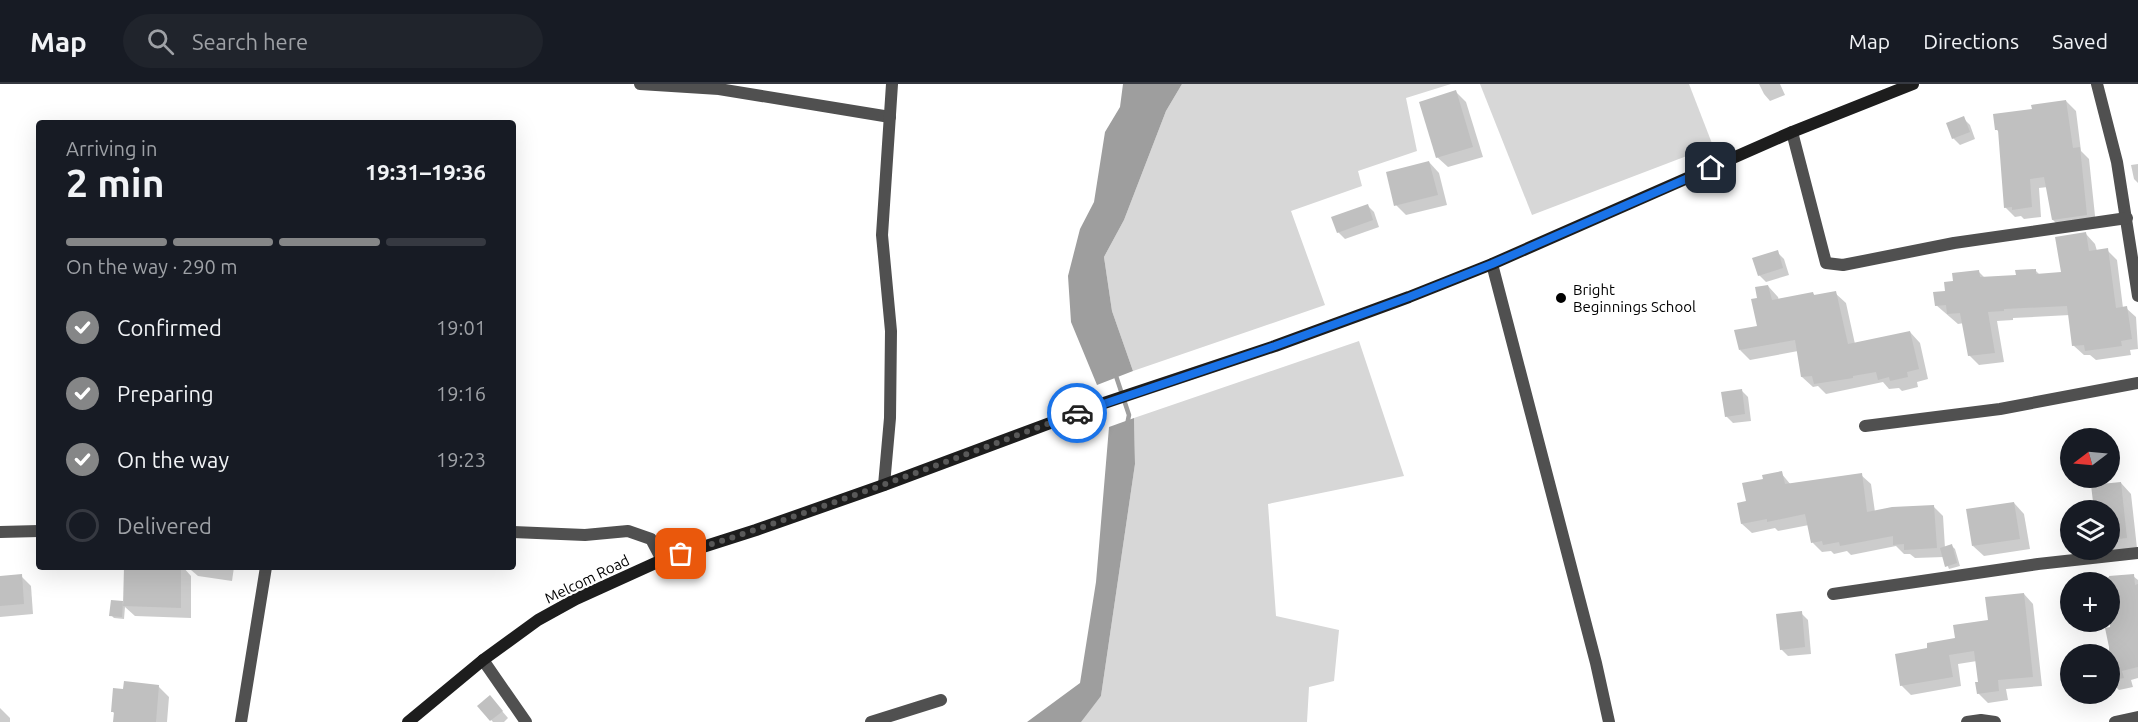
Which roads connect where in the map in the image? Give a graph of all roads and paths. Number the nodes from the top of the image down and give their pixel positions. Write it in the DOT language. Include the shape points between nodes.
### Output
graph roads {
  1 [pos="640,84"];
  2 [pos="892,84"];
  3 [pos="1913,84"];
  4 [pos="2097,84"];
  5 [pos="719,87"];
  6 [pos="890,117"];
  7 [pos="1792,132"];
  8 [pos="2127,218"];
  9 [pos="1492,264"];
  10 [pos="2138,296"];
  11 [pos="2138,383"];
  12 [pos="1865,426"];
  13 [pos="884,485"];
  14 [pos="36,531"];
  15 [pos="0,532"];
  16 [pos="516,532"];
  17 [pos="2138,553"];
  18 [pos="662,560"];
  19 [pos="266,570"];
  20 [pos="1833,594"];
  21 [pos="483,660"];
  22 [pos="941,700"];
  23 [pos="2138,717"];
  24 [pos="241,722"];
  25 [pos="408,722"];
  26 [pos="526,722"];
  27 [pos="871,722"];
  28 [pos="1609,722"];
  29 [pos="1967,722"];
  30 [pos="1995,722"];
  31 [pos="2115,722"];
  1 -- 5 [label="street"];
  2 -- 6 [label="street"];
  3 -- 7 [label="main road, Melcom Road"];
  4 -- 8 [label="street"];
  5 -- 6 [label="street"];
  6 -- 13 [label="street" via="882,235 891,331"];
  7 -- 8 [label="street" via="1826,263 1843,265 1954,243"];
  7 -- 9 [label="main road, Melcom Road"];
  8 -- 10 [label="street"];
  9 -- 13 [label="main road, Melcom Road"];
  9 -- 28 [label="street"];
  11 -- 12 [label="street" via="2000,409"];
  13 -- 18 [label="main road, Melcom Road"];
  14 -- 15 [label="street"];
  16 -- 18 [label="street" via="585,535 628,531 651,538"];
  17 -- 20 [label="street"];
  18 -- 21 [label="main road, Melcom Road" via="538,620"];
  19 -- 24 [label="street"];
  21 -- 25 [label="main road, Melcom Road"];
  21 -- 26 [label="street"];
  22 -- 27 [label="street"];
  23 -- 31 [label="street"];
  29 -- 30 [label="street"];
}
